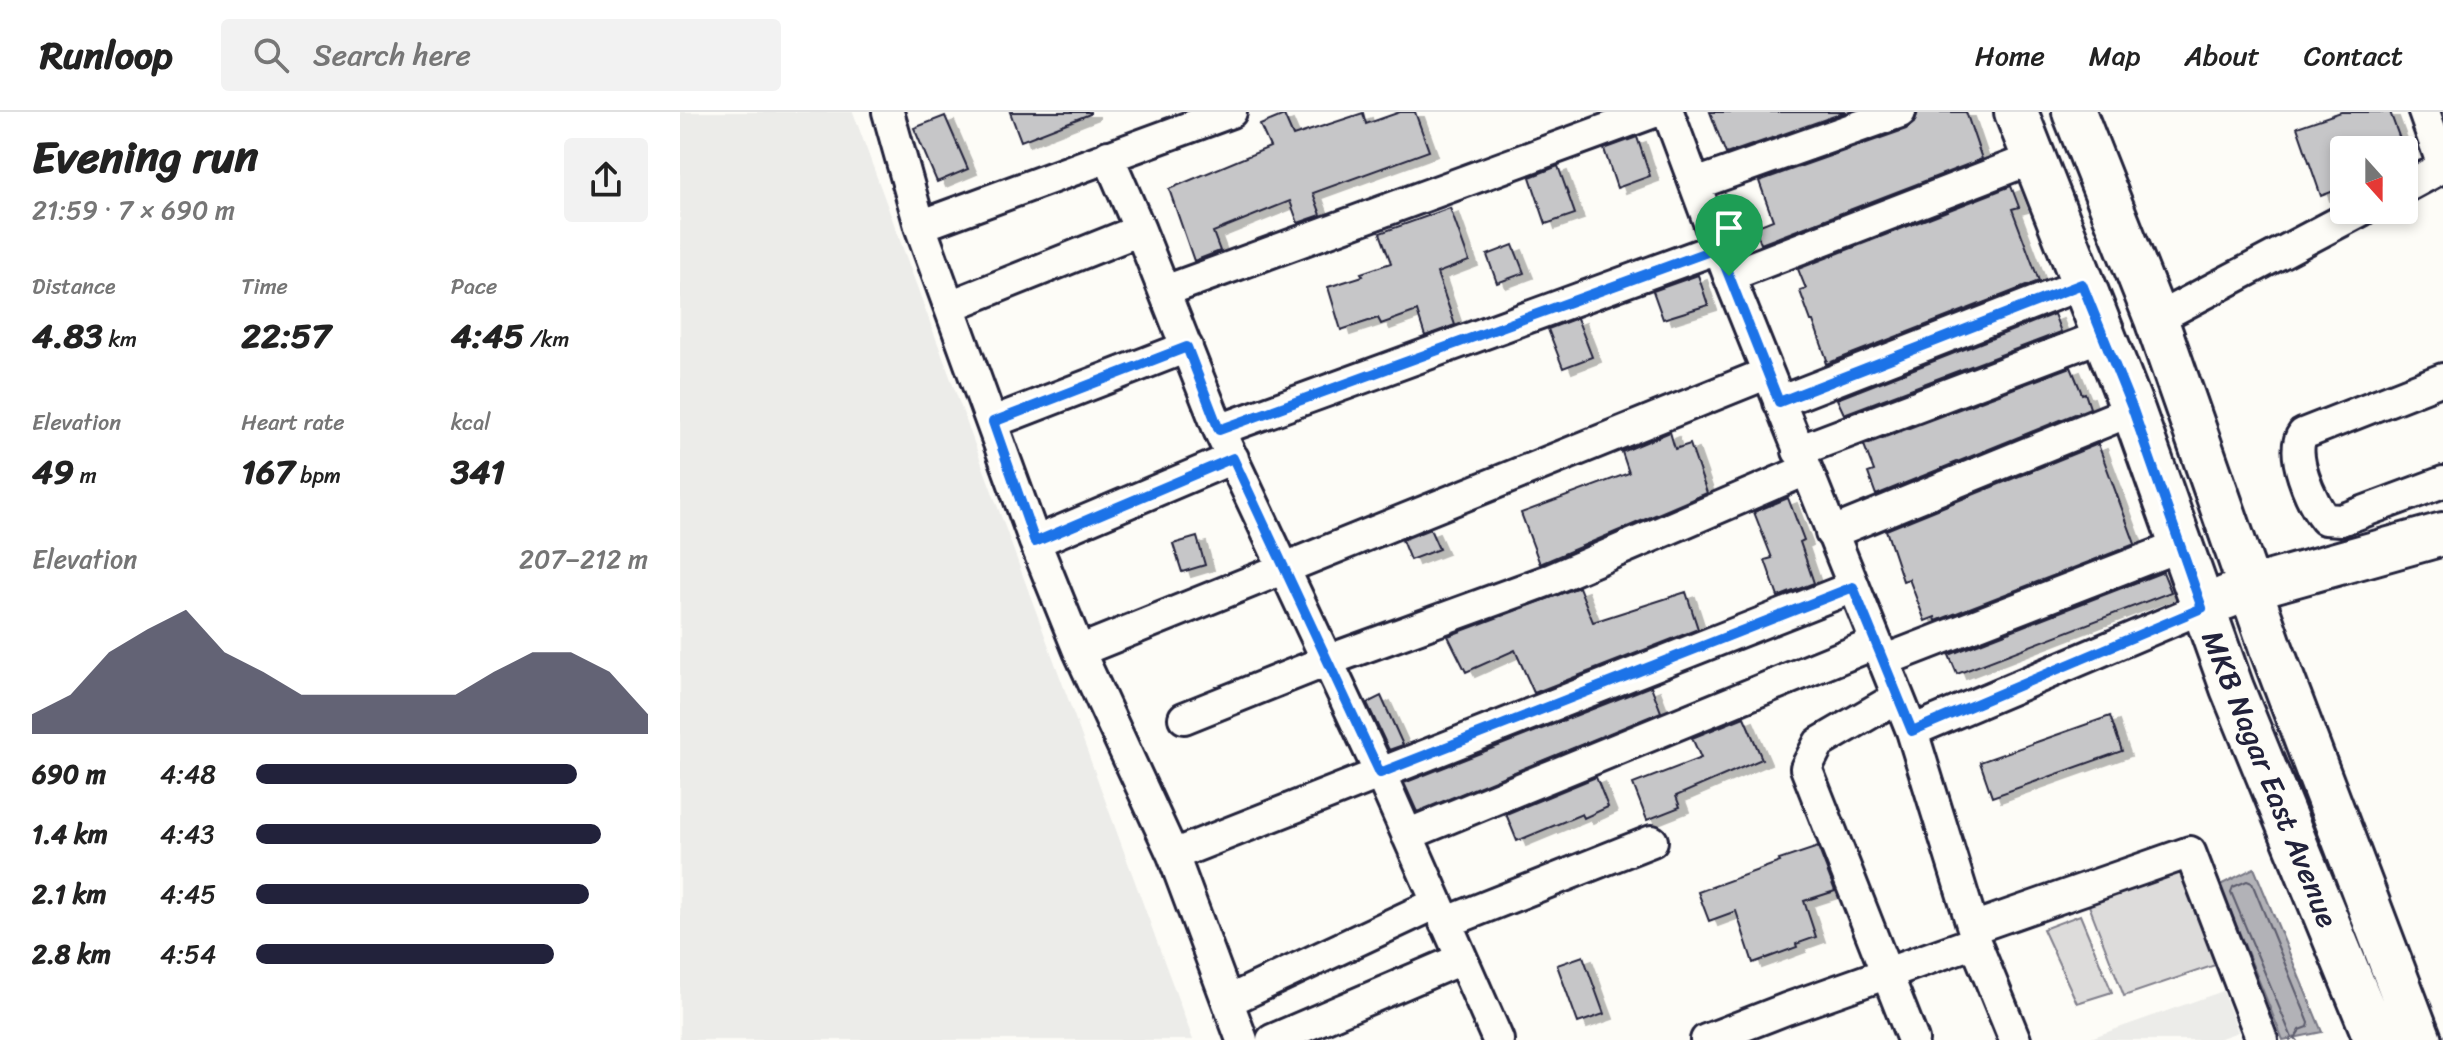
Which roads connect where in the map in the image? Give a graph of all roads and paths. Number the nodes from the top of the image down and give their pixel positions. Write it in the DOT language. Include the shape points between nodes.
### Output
graph roads {
  1 [pos="888,112"];
  2 [pos="1231,112"];
  3 [pos="1654,112"];
  4 [pos="1668,112"];
  5 [pos="1900,112"];
  6 [pos="2016,112"];
  7 [pos="2074,112"];
  8 [pos="2424,112"];
  9 [pos="1108,156"];
  10 [pos="2034,158"];
  11 [pos="2443,167"];
  12 [pos="2418,180"];
  13 [pos="1696,184"];
  14 [pos="2336,224"];
  15 [pos="920,226"];
  16 [pos="1140,230"];
  17 [pos="1718,248"];
  18 [pos="1729,276"];
  19 [pos="2082,284"];
  20 [pos="1165,291"];
  21 [pos="950,306"];
  22 [pos="2156,319"];
  23 [pos="2104,335"];
  24 [pos="1187,347"];
  25 [pos="1768,373"];
  26 [pos="2443,379"];
  27 [pos="1779,402"];
  28 [pos="2133,410"];
  29 [pos="993,422"];
  30 [pos="1219,430"];
  31 [pos="1233,458"];
  32 [pos="1802,461"];
  33 [pos="2443,482"];
  34 [pos="1831,533"];
  35 [pos="2443,534"];
  36 [pos="1035,542"];
  37 [pos="2182,545"];
  38 [pos="1286,570"];
  39 [pos="1853,587"];
  40 [pos="2250,588"];
  41 [pos="2202,608"];
  42 [pos="1079,651"];
  43 [pos="1879,652"];
  44 [pos="1329,660"];
  45 [pos="1898,697"];
  46 [pos="1184,718"];
  47 [pos="1912,731"];
  48 [pos="1380,773"];
  49 [pos="1407,835"];
  50 [pos="1652,841"];
  51 [pos="1173,855"];
  52 [pos="1441,913"];
  53 [pos="1974,935"];
  54 [pos="1461,959"];
  55 [pos="1887,973"];
  56 [pos="1228,1001"];
  57 [pos="1242,1040"];
  58 [pos="1272,1040"];
  59 [pos="1498,1040"];
  60 [pos="1706,1040"];
  61 [pos="1913,1040"];
  62 [pos="2015,1040"];
  63 [pos="2262,1040"];
  64 [pos="2376,1040"];
  65 [pos="2420,1040"];
  1 -- 15 [label="street"];
  2 -- 9 [label="street"];
  3 -- 20 [label="street"];
  4 -- 13 [label="street"];
  5 -- 13 [label="street"];
  6 -- 10 [label="main road, MKB Nagar East Avenue"];
  7 -- 22 [label="main road, MKB Nagar East Avenue"];
  8 -- 11 [label="street"];
  9 -- 15 [label="street"];
  9 -- 16 [label="street"];
  10 -- 18 [label="street"];
  10 -- 19 [label="main road, MKB Nagar East Avenue"];
  11 -- 12 [label="street"];
  13 -- 17 [label="street"];
  14 -- 22 [label="street"];
  15 -- 21 [label="street"];
  16 -- 20 [label="street"];
  16 -- 21 [label="street"];
  17 -- 18 [label="street"];
  17 -- 30 [label="street"];
  18 -- 25 [label="street"];
  19 -- 23 [label="main road, MKB Nagar East Avenue"];
  19 -- 27 [label="street"];
  20 -- 24 [label="street"];
  21 -- 29 [label="street"];
  22 -- 40 [label="main road, MKB Nagar East Avenue"];
  23 -- 28 [label="main road, MKB Nagar East Avenue"];
  23 -- 32 [label="street"];
  24 -- 29 [label="street"];
  24 -- 30 [label="street"];
  25 -- 27 [label="street"];
  25 -- 38 [label="street"];
  26 -- 33 [label="street" via="2303,434 2297,455 2325,519 2341,520"];
  27 -- 32 [label="street"];
  28 -- 34 [label="street"];
  28 -- 37 [label="main road, MKB Nagar East Avenue"];
  29 -- 36 [label="street"];
  30 -- 31 [label="street"];
  31 -- 36 [label="street"];
  31 -- 38 [label="street"];
  32 -- 34 [label="street"];
  32 -- 44 [label="street" via="1552,579"];
  34 -- 39 [label="street"];
  35 -- 40 [label="main road"];
  36 -- 42 [label="street"];
  37 -- 41 [label="main road, MKB Nagar East Avenue"];
  37 -- 43 [label="street"];
  38 -- 42 [label="street"];
  38 -- 44 [label="street"];
  39 -- 43 [label="street"];
  39 -- 48 [label="street"];
  40 -- 41 [label="main road"];
  40 -- 65 [label="main road, MKB Nagar East Avenue"];
  41 -- 47 [label="street"];
  41 -- 64 [label="main road, MKB Nagar East Avenue"];
  42 -- 51 [label="street"];
  43 -- 45 [label="street"];
  43 -- 49 [label="street"];
  44 -- 46 [label="street"];
  44 -- 48 [label="street"];
  45 -- 47 [label="street"];
  45 -- 55 [label="street" via="1819,743 1806,768"];
  47 -- 53 [label="street"];
  48 -- 49 [label="street"];
  48 -- 51 [label="street"];
  49 -- 52 [label="street"];
  50 -- 52 [label="street"];
  51 -- 56 [label="street"];
  52 -- 54 [label="street"];
  52 -- 56 [label="street"];
  53 -- 55 [label="street"];
  53 -- 62 [label="street"];
  53 -- 63 [label="street" via="2190,852"];
  54 -- 58 [label="street"];
  54 -- 59 [label="street"];
  55 -- 60 [label="street"];
  55 -- 61 [label="street"];
  56 -- 57 [label="street"];
}
